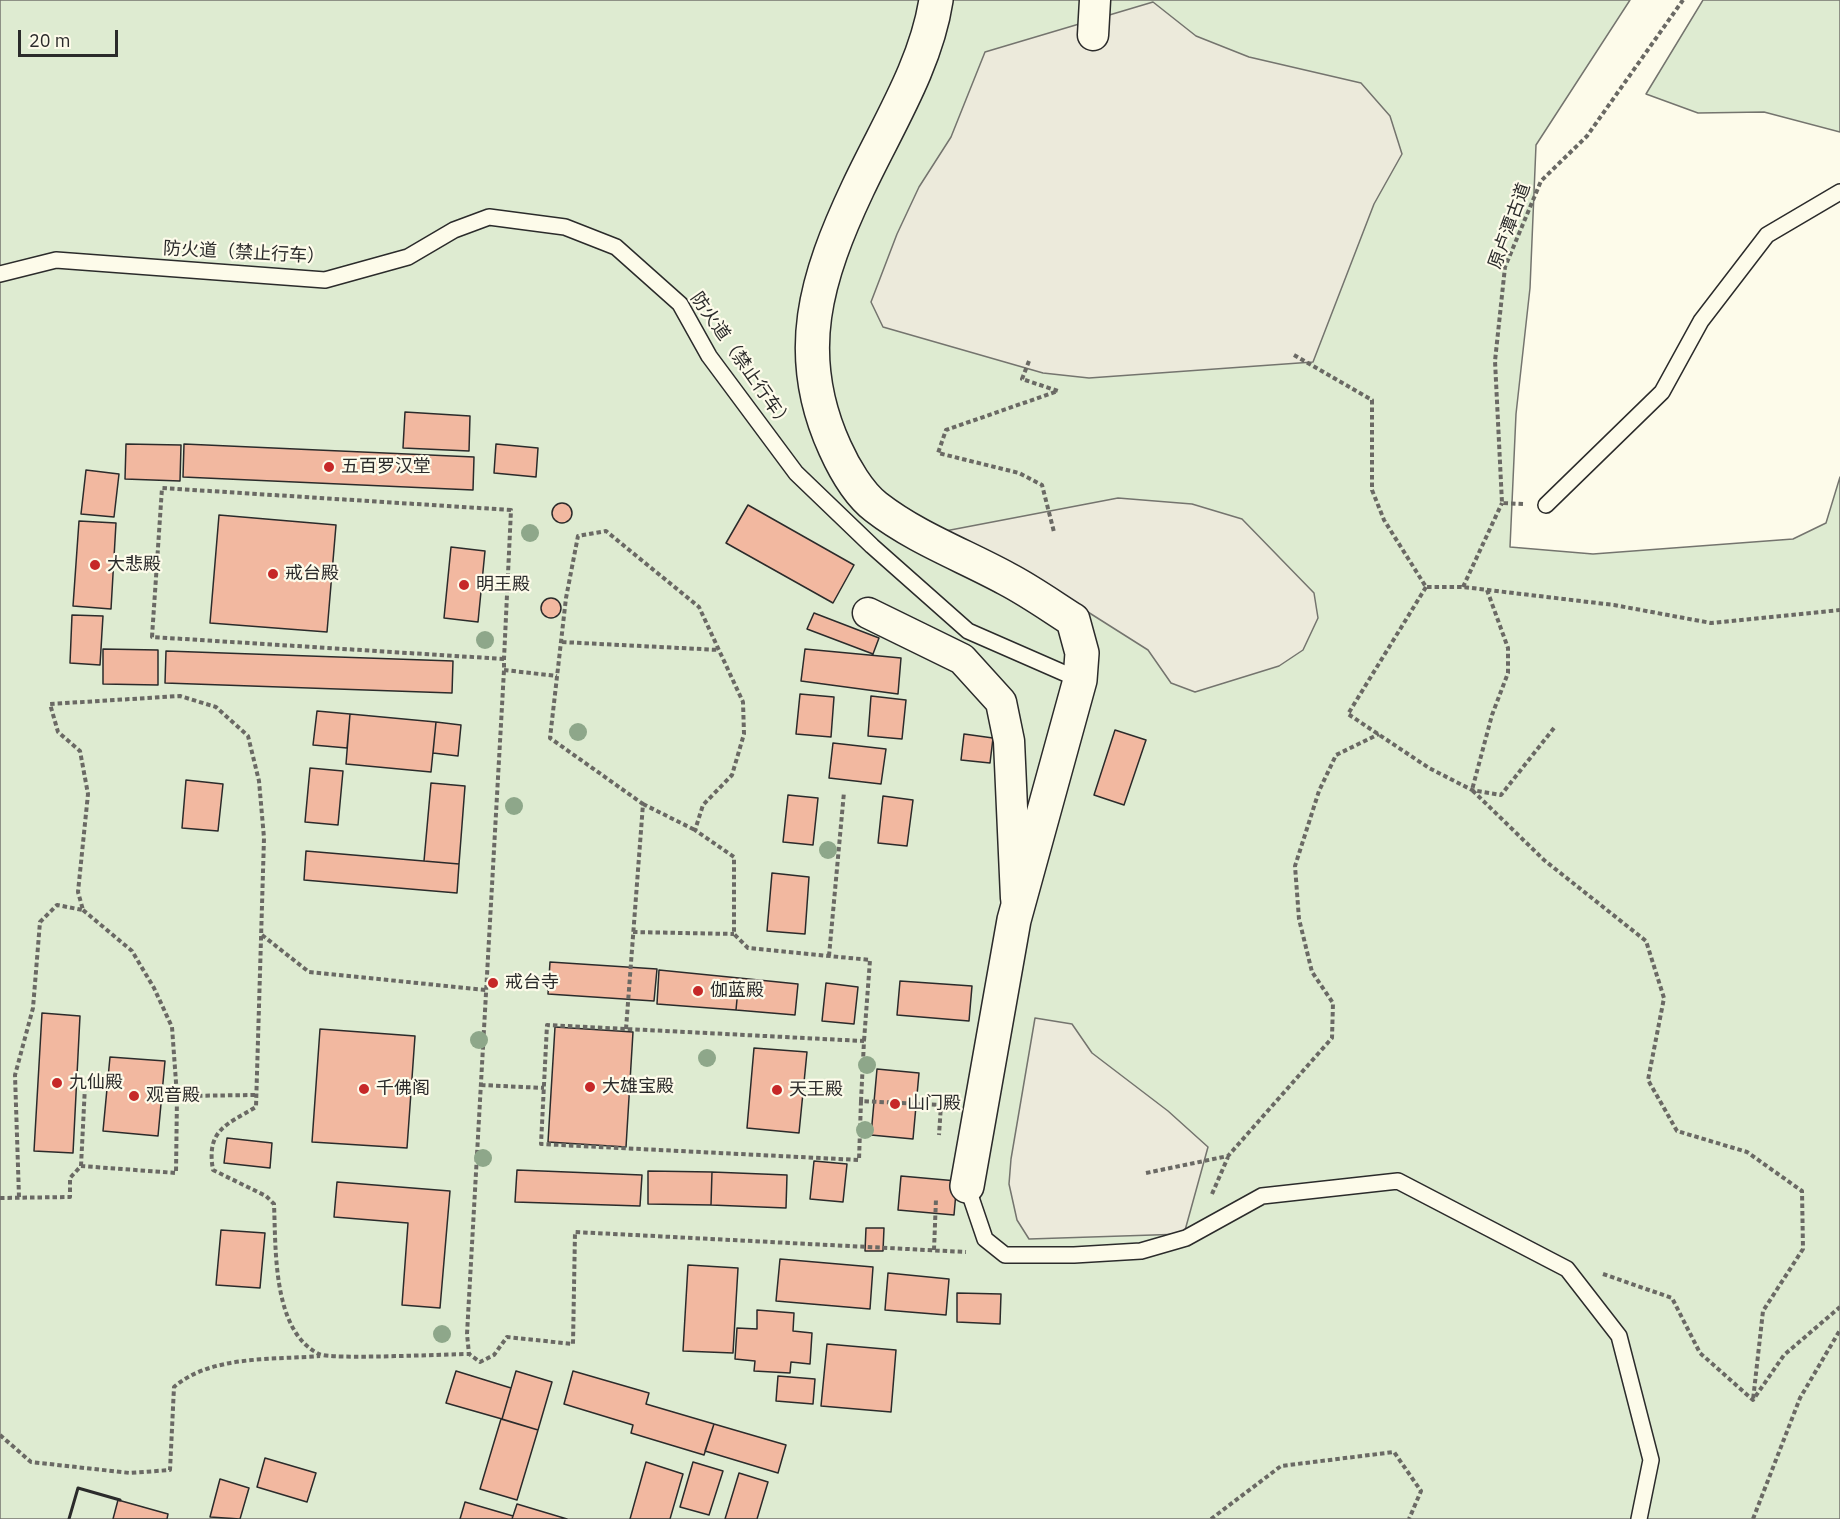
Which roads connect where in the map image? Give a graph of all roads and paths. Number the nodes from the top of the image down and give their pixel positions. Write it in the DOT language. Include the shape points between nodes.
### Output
graph roads {
  1 [pos="936,0"];
  2 [pos="1095,0"];
  3 [pos="1683,0"];
  4 [pos="1093,35"];
  5 [pos="1840,192"];
  6 [pos="0,274"];
  7 [pos="1294,355"];
  8 [pos="1029,362"];
  9 [pos="1502,503"];
  10 [pos="1546,505"];
  11 [pos="1054,532"];
  12 [pos="1426,587"];
  13 [pos="1463,587"];
  14 [pos="1487,590"];
  15 [pos="1840,610"];
  16 [pos="868,613"];
  17 [pos="561,642"];
  18 [pos="719,650"];
  19 [pos="504,659"];
  20 [pos="504,670"];
  21 [pos="557,676"];
  22 [pos="1080,680"];
  23 [pos="1554,728"];
  24 [pos="1379,734"];
  25 [pos="1472,790"];
  26 [pos="844,792"];
  27 [pos="643,804"];
  28 [pos="695,830"];
  29 [pos="83,910"];
  30 [pos="1017,911"];
  31 [pos="633,932"];
  32 [pos="261,934"];
  33 [pos="734,934"];
  34 [pos="829,956"];
  35 [pos="486,990"];
  36 [pos="626,1029"];
  37 [pos="864,1041"];
  38 [pos="481,1085"];
  39 [pos="85,1086"];
  40 [pos="544,1088"];
  41 [pos="256,1095"];
  42 [pos="177,1096"];
  43 [pos="861,1101"];
  44 [pos="939,1139"];
  45 [pos="81,1166"];
  46 [pos="1146,1173"];
  47 [pos="951,1191"];
  48 [pos="20,1197"];
  49 [pos="0,1198"];
  50 [pos="934,1250"];
  51 [pos="1005,1255"];
  52 [pos="1567,1269"];
  53 [pos="1840,1307"];
  54 [pos="1840,1330"];
  55 [pos="469,1354"];
  56 [pos="320,1356"];
  57 [pos="1753,1400"];
  58 [pos="0,1435"];
  59 [pos="1211,1519"];
  60 [pos="1409,1519"];
  61 [pos="1639,1519"];
  62 [pos="1753,1519"];
  1 -- 22 [label="street" via="917,64 844,217 823,274 811,335 812,378 826,427 844,467 874,506 919,536 1008,579 1072,620 1082,653"];
  2 -- 4 [label="street"];
  3 -- 9 [label="path, 原卢潭古道" via="1587,136 1541,181 1505,267 1495,361"];
  5 -- 10 [label="lane" via="1767,235 1701,321 1662,392"];
  6 -- 22 [label="lane, 防火道（禁止行车）" via="56,260 325,280 408,257 453,230 489,217 565,227 616,247 680,304 709,356 796,473 968,631"];
  7 -- 12 [label="path" via="1372,400 1372,490 1384,520"];
  8 -- 11 [label="path" via="1022,379 1058,392 946,430 938,453 1019,473 1042,485"];
  9 -- 10 [label="path"];
  9 -- 13 [label="path"];
  12 -- 13 [label="path"];
  12 -- 24 [label="path" via="1348,714"];
  13 -- 14 [label="path"];
  14 -- 15 [label="path" via="1614,605 1711,623"];
  14 -- 25 [label="path" via="1508,648 1508,673"];
  16 -- 30 [label="street" via="963,659 1001,702 1009,741"];
  17 -- 18 [label="path"];
  17 -- 18 [label="path" via="578,536 606,531 699,607"];
  17 -- 21 [label="path"];
  18 -- 28 [label="path" via="743,702 744,734 732,775 703,805"];
  19 -- 19 [label="path" via="152,637 162,488 511,510"];
  19 -- 20 [label="path"];
  20 -- 21 [label="path"];
  20 -- 35 [label="path"];
  21 -- 27 [label="path" via="550,738"];
  22 -- 30 [label="street"];
  23 -- 25 [label="path" via="1501,795"];
  24 -- 25 [label="path" via="1429,768"];
  24 -- 46 [label="path" via="1336,755 1319,792 1295,866 1299,919 1312,972 1333,1003 1332,1038 1228,1156"];
  25 -- 57 [label="path" via="1544,860 1646,941 1664,998 1648,1080 1677,1131 1747,1152 1802,1191 1803,1249 1763,1311"];
  26 -- 34 [label="path"];
  27 -- 28 [label="path"];
  27 -- 31 [label="path"];
  28 -- 33 [label="path" via="734,857"];
  29 -- 32 [label="path" via="78,892 88,794 80,751 58,732 50,704 180,696 216,707 248,736 260,781 264,838"];
  29 -- 42 [label="path" via="132,951 154,988 172,1027"];
  29 -- 48 [label="path" via="57,905 40,922 33,1008 15,1075"];
  30 -- 47 [label="street"];
  31 -- 33 [label="path"];
  31 -- 36 [label="path"];
  32 -- 35 [label="path" via="309,972"];
  32 -- 41 [label="path"];
  33 -- 34 [label="path" via="748,948"];
  34 -- 37 [label="path" via="870,960"];
  35 -- 38 [label="path"];
  36 -- 37 [label="path"];
  36 -- 40 [label="path" via="547,1025"];
  37 -- 43 [label="path"];
  38 -- 40 [label="path"];
  38 -- 55 [label="path" via="466,1334"];
  39 -- 45 [label="path"];
  40 -- 43 [label="path" via="542,1144 859,1160"];
  41 -- 42 [label="path"];
  41 -- 56 [label="path" via="256,1107 219,1129 209,1151 213,1170 274,1203 280,1297 300,1340"];
  42 -- 45 [label="path" via="176,1173"];
  43 -- 44 [label="path" via="941,1105"];
  45 -- 48 [label="path" via="70,1178 70,1197"];
  47 -- 50 [label="path"];
  47 -- 51 [label="lane" via="985,1239"];
  48 -- 49 [label="path"];
  50 -- 51 [label="path"];
  50 -- 55 [label="path" via="575,1232 573,1344 507,1337 494,1355 480,1362"];
  51 -- 52 [label="lane" via="1141,1251 1186,1238 1262,1196 1398,1181"];
  52 -- 57 [label="path" via="1590,1270 1672,1298 1700,1353"];
  52 -- 61 [label="lane" via="1619,1336 1651,1460"];
  53 -- 57 [label="path" via="1784,1355"];
  54 -- 62 [label="path" via="1800,1398"];
  55 -- 56 [label="path"];
  56 -- 58 [label="path" via="217,1365 188,1375 174,1387 170,1470 130,1473 31,1462"];
  59 -- 60 [label="path" via="1281,1466 1394,1452 1421,1491"];
}
